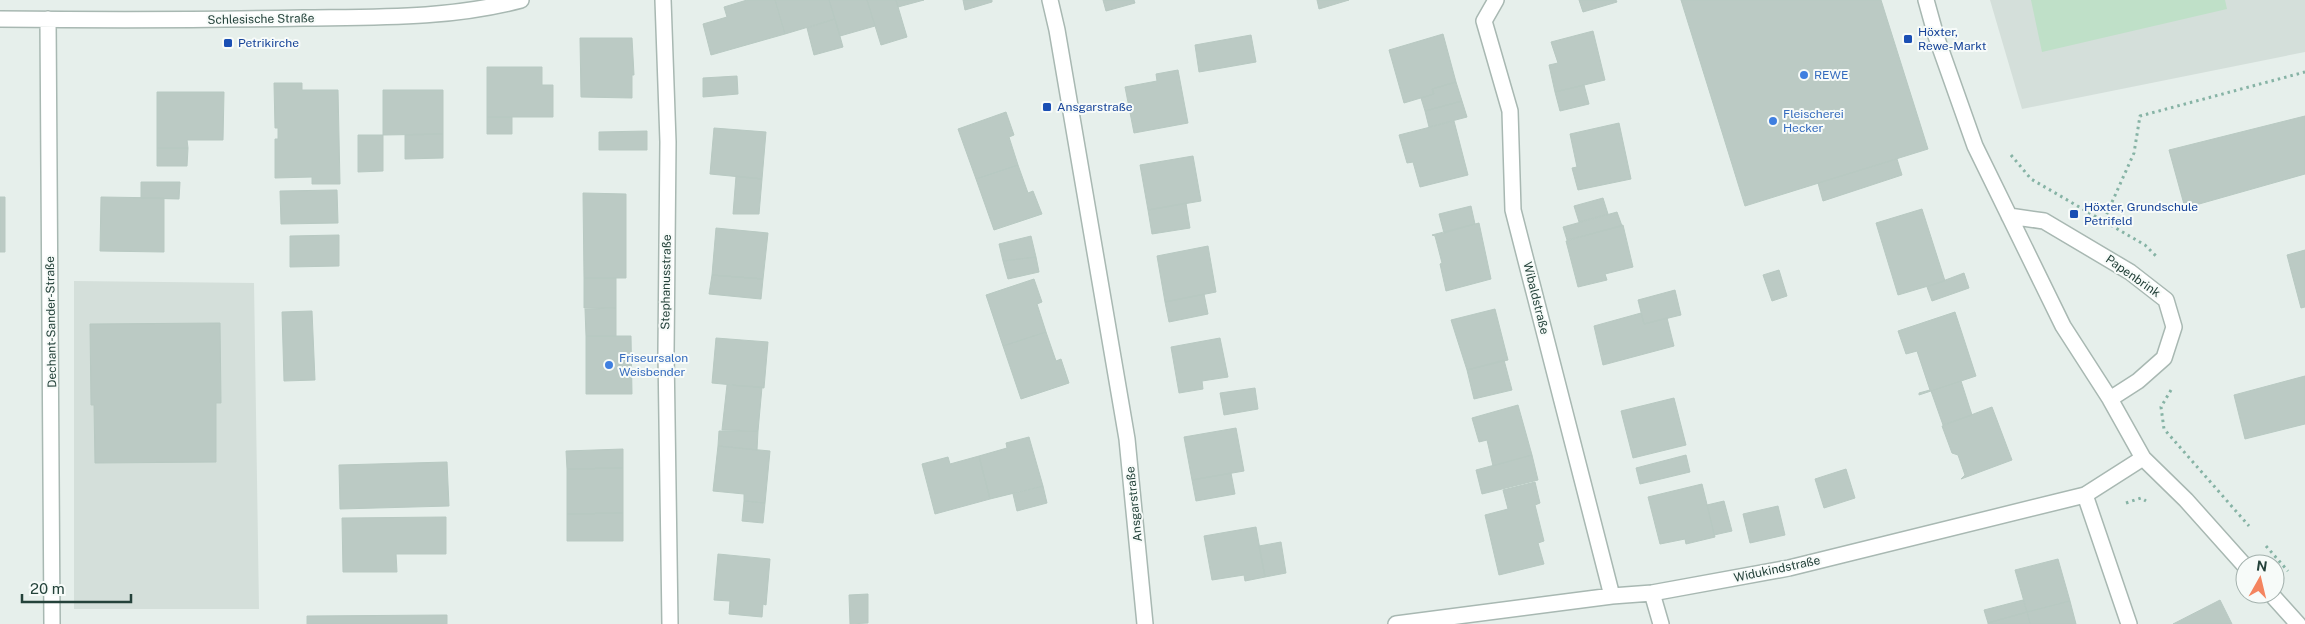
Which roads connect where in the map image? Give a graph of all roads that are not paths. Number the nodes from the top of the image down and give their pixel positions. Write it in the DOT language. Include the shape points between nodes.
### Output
graph roads {
  1 [pos="521,0"];
  2 [pos="663,0"];
  3 [pos="1050,0"];
  4 [pos="1496,0"];
  5 [pos="1926,0"];
  6 [pos="0,19"];
  7 [pos="48,19"];
  8 [pos="2009,216"];
  9 [pos="2110,399"];
  10 [pos="2143,458"];
  11 [pos="2085,495"];
  12 [pos="2235,555"];
  13 [pos="1652,594"];
  14 [pos="1612,596"];
  15 [pos="2280,604"];
  16 [pos="52,624"];
  17 [pos="670,624"];
  18 [pos="1145,624"];
  19 [pos="1396,624"];
  20 [pos="1661,624"];
  21 [pos="2129,624"];
  22 [pos="2298,624"];
  1 -- 7 [label="street, Schlesische Straße" via="491,8 420,16 189,21"];
  2 -- 17 [label="street, Stephanusstraße" via="668,142 666,352"];
  3 -- 18 [label="street, Ansgarstraße" via="1058,30 1127,439"];
  4 -- 14 [label="street, Wibaldstraße" via="1484,21 1510,111 1513,210"];
  5 -- 8 [label="street" via="1975,146"];
  6 -- 7 [label="street, Schlesische Straße"];
  7 -- 16 [label="street, Dechant-Sander-Straße"];
  8 -- 9 [label="street" via="2063,326"];
  8 -- 9 [label="street, Papenbrink" via="2044,221 2130,272 2166,300 2174,327 2164,358 2138,381"];
  9 -- 10 [label="street"];
  10 -- 11 [label="street, Widukindstraße"];
  10 -- 12 [label="street"];
  11 -- 13 [label="street, Widukindstraße" via="1789,568"];
  11 -- 21 [label="street"];
  13 -- 14 [label="street, Widukindstraße"];
  13 -- 20 [label="street"];
  14 -- 19 [label="street, Widukindstraße"];
  15 -- 22 [label="street"];
}
